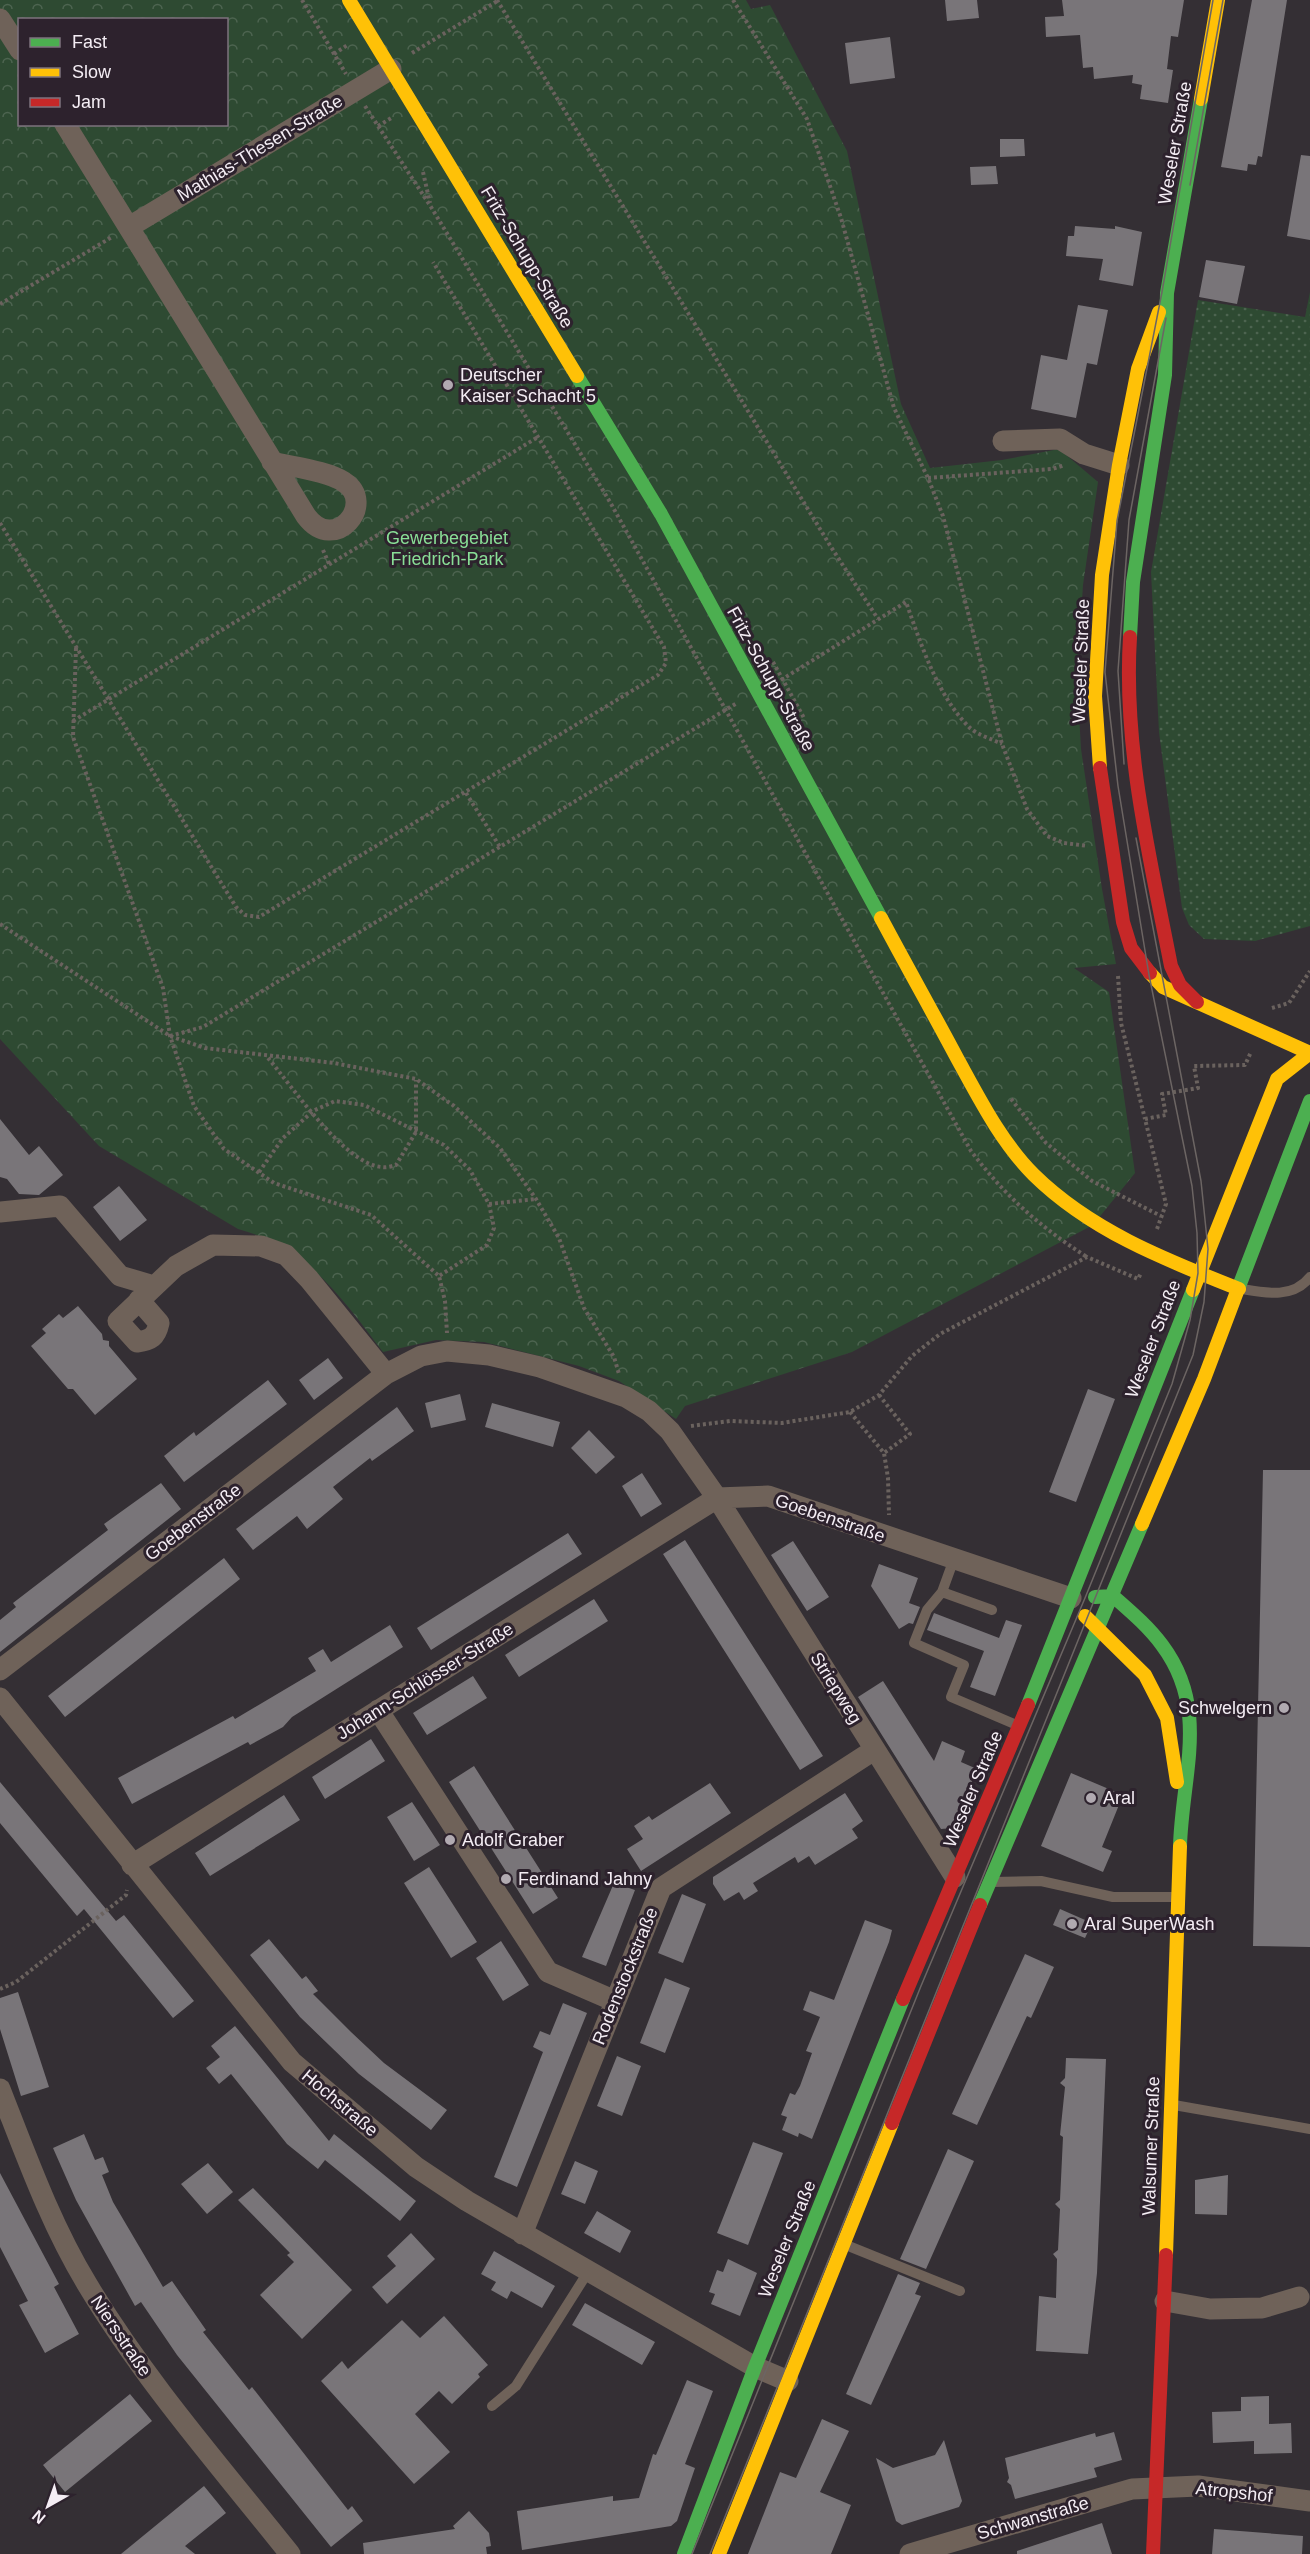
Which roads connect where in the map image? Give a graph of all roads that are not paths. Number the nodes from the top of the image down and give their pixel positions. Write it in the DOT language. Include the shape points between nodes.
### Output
graph roads {
  1 [pos="349,0"];
  2 [pos="1218,0"];
  3 [pos="0,19"];
  4 [pos="18,47"];
  5 [pos="391,69"];
  6 [pos="66,126"];
  7 [pos="129,227"];
  8 [pos="1167,293"];
  9 [pos="1003,441"];
  10 [pos="273,462"];
  11 [pos="1119,465"];
  12 [pos="1197,1002"];
  13 [pos="1310,1054"];
  14 [pos="1310,1101"];
  15 [pos="0,1212"];
  16 [pos="1198,1273"];
  17 [pos="1310,1278"];
  18 [pos="1239,1289"];
  19 [pos="386,1374"];
  20 [pos="717,1498"];
  21 [pos="954,1559"];
  22 [pos="942,1592"];
  23 [pos="1113,1596"];
  24 [pos="1071,1598"];
  25 [pos="992,1610"];
  26 [pos="1097,1630"];
  27 [pos="0,1670"];
  28 [pos="0,1698"];
  29 [pos="378,1710"];
  30 [pos="1019,1726"];
  31 [pos="874,1750"];
  32 [pos="1181,1806"];
  33 [pos="132,1865"];
  34 [pos="955,1876"];
  35 [pos="989,1882"];
  36 [pos="1178,1897"];
  37 [pos="615,2001"];
  38 [pos="0,2089"];
  39 [pos="1170,2104"];
  40 [pos="1310,2129"];
  41 [pos="522,2234"];
  42 [pos="843,2244"];
  43 [pos="588,2272"];
  44 [pos="960,2291"];
  45 [pos="1299,2297"];
  46 [pos="1165,2301"];
  47 [pos="755,2367"];
  48 [pos="788,2381"];
  49 [pos="492,2406"];
  50 [pos="1157,2488"];
  51 [pos="1310,2501"];
  52 [pos="290,2554"];
  53 [pos="683,2554"];
  54 [pos="719,2554"];
  55 [pos="910,2554"];
  56 [pos="1153,2554"];
  1 -- 5 [label="main road, Fritz-Schupp-Straße"];
  2 -- 8 [label="main road, Weseler Straße"];
  3 -- 4 [label="street"];
  5 -- 7 [label="street, Mathias-Thesen-Straße"];
  5 -- 16 [label="main road, Fritz-Schupp-Straße" via="661,514 985,1109 1009,1146 1035,1176 1066,1202 1120,1238"];
  6 -- 7 [label="street"];
  7 -- 10 [label="street"];
  8 -- 11 [label="main road, Weseler Straße" via="1138,369"];
  8 -- 12 [label="main road, Weseler Straße" via="1165,375 1133,582 1128,663 1135,770 1171,966 1180,985"];
  9 -- 11 [label="street" via="1060,440 1084,454"];
  11 -- 12 [label="main road, Weseler Straße" via="1102,575 1095,696 1100,772 1123,922 1131,948 1149,975 1163,987"];
  12 -- 13 [label="main road, Weseler Straße"];
  13 -- 16 [label="main road, Weseler Straße" via="1277,1079"];
  14 -- 18 [label="main road"];
  15 -- 19 [label="street" via="60,1206 120,1276 147,1293 176,1266 213,1245 261,1246 286,1255"];
  16 -- 18 [label="main road, Fritz-Schupp-Straße"];
  16 -- 24 [label="main road, Weseler Straße"];
  17 -- 18 [label="lane" via="1304,1285 1278,1294"];
  18 -- 23 [label="main road"];
  19 -- 20 [label="street, Goebenstraße" via="420,1356 447,1351 489,1354 627,1397 670,1431"];
  19 -- 27 [label="street, Goebenstraße"];
  20 -- 21 [label="street, Goebenstraße" via="768,1496"];
  20 -- 29 [label="street, Johann-Schlösser-Straße"];
  20 -- 31 [label="street, Striepweg"];
  21 -- 22 [label="lane"];
  21 -- 24 [label="street, Goebenstraße"];
  22 -- 25 [label="lane"];
  22 -- 30 [label="lane" via="927,1610 914,1642 964,1665 951,1697"];
  23 -- 24 [label="main road"];
  23 -- 26 [label="main road"];
  23 -- 32 [label="main road, Walsumer Straße" via="1144,1622 1171,1656 1186,1685 1192,1712 1191,1756"];
  24 -- 26 [label="main road, Walsumer Straße"];
  24 -- 30 [label="main road, Weseler Straße"];
  26 -- 32 [label="main road, Walsumer Straße" via="1145,1675 1167,1718"];
  26 -- 35 [label="main road"];
  28 -- 33 [label="street, Hochstraße"];
  29 -- 33 [label="street, Johann-Schlösser-Straße"];
  29 -- 37 [label="street" via="548,1971"];
  30 -- 34 [label="main road, Weseler Straße"];
  31 -- 34 [label="street, Striepweg"];
  31 -- 37 [label="street, Rodenstockstraße" via="661,1888"];
  32 -- 36 [label="main road, Walsumer Straße"];
  33 -- 41 [label="street, Hochstraße" via="291,2062 416,2167"];
  34 -- 47 [label="main road, Weseler Straße"];
  35 -- 36 [label="lane" via="1041,1881 1113,1897"];
  35 -- 42 [label="main road"];
  36 -- 39 [label="main road, Walsumer Straße"];
  37 -- 41 [label="street, Rodenstockstraße"];
  38 -- 52 [label="street, Niersstraße" via="46,2206 86,2283 141,2368"];
  39 -- 40 [label="lane"];
  39 -- 46 [label="main road, Walsumer Straße"];
  41 -- 43 [label="street, Hochstraße"];
  42 -- 44 [label="lane"];
  42 -- 48 [label="main road"];
  43 -- 47 [label="street, Hochstraße"];
  43 -- 49 [label="lane" via="516,2386"];
  45 -- 46 [label="street" via="1262,2308 1210,2309"];
  46 -- 50 [label="main road, Walsumer Straße"];
  47 -- 48 [label="street, Hochstraße"];
  47 -- 53 [label="main road, Weseler Straße"];
  48 -- 54 [label="main road"];
  50 -- 51 [label="street, Atropshof" via="1198,2486"];
  50 -- 55 [label="street, Schwanstraße" via="1132,2489"];
  50 -- 56 [label="main road, Walsumer Straße"];
}
